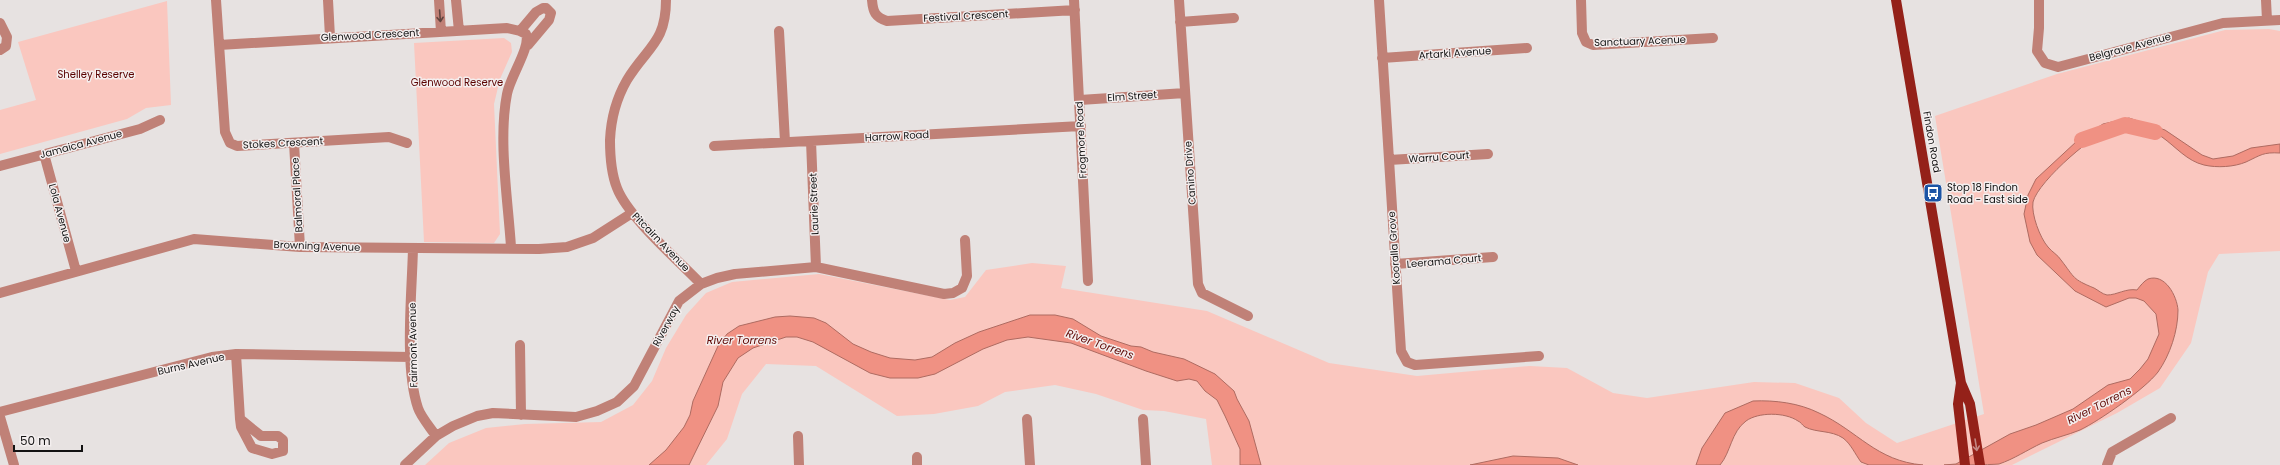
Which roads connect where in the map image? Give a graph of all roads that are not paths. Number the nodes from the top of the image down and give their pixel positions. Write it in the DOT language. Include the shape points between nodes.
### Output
graph roads {
  1 [pos="216,0"];
  2 [pos="328,0"];
  3 [pos="439,0"];
  4 [pos="456,0"];
  5 [pos="666,0"];
  6 [pos="872,0"];
  7 [pos="1179,0"];
  8 [pos="1379,0"];
  9 [pos="1581,0"];
  10 [pos="1896,0"];
  11 [pos="2038,0"];
  12 [pos="2266,0"];
  13 [pos="1074,5"];
  14 [pos="1234,18"];
  15 [pos="2267,20"];
  16 [pos="2280,20"];
  17 [pos="1180,22"];
  18 [pos="0,23"];
  19 [pos="459,31"];
  20 [pos="520,31"];
  21 [pos="779,31"];
  22 [pos="441,32"];
  23 [pos="330,37"];
  24 [pos="1713,38"];
  25 [pos="219,44"];
  26 [pos="528,45"];
  27 [pos="3,48"];
  28 [pos="1527,48"];
  29 [pos="1382,58"];
  30 [pos="1185,93"];
  31 [pos="1080,100"];
  32 [pos="160,120"];
  33 [pos="1081,126"];
  34 [pos="811,141"];
  35 [pos="785,142"];
  36 [pos="294,143"];
  37 [pos="407,143"];
  38 [pos="714,146"];
  39 [pos="44,154"];
  40 [pos="1488,154"];
  41 [pos="1389,160"];
  42 [pos="0,166"];
  43 [pos="632,214"];
  44 [pos="965,240"];
  45 [pos="300,247"];
  46 [pos="413,248"];
  47 [pos="511,248"];
  48 [pos="1493,257"];
  49 [pos="1395,264"];
  50 [pos="816,267"];
  51 [pos="76,271"];
  52 [pos="1088,281"];
  53 [pos="701,284"];
  54 [pos="0,293"];
  55 [pos="1248,316"];
  56 [pos="520,345"];
  57 [pos="236,354"];
  58 [pos="1539,356"];
  59 [pos="411,357"];
  60 [pos="1961,383"];
  61 [pos="0,412"];
  62 [pos="521,415"];
  63 [pos="0,417"];
  64 [pos="2171,418"];
  65 [pos="240,419"];
  66 [pos="1026,419"];
  67 [pos="1143,419"];
  68 [pos="436,436"];
  69 [pos="798,436"];
  70 [pos="14,465"];
  71 [pos="405,465"];
  72 [pos="799,465"];
  73 [pos="1030,465"];
  74 [pos="1146,465"];
  75 [pos="1965,465"];
  76 [pos="1980,465"];
  77 [pos="2107,465"];
  1 -- 25 [label="street, Stokes Crescent"];
  2 -- 23 [label="street"];
  3 -- 22 [label="street, one-way"];
  4 -- 19 [label="street"];
  5 -- 43 [label="street, Pitcairn Avenue" via="663,30 628,79 616,101 611,125 612,173 617,190"];
  6 -- 13 [label="street, Festival Crescent" via="873,11 879,19 886,21"];
  7 -- 17 [label="street, Canino Drive"];
  8 -- 29 [label="street, Kooralla Grove"];
  9 -- 24 [label="street, Sanctuary Acenue" via="1582,33 1586,42 1593,44"];
  10 -- 60 [label="main road, Findon Road"];
  11 -- 15 [label="street, Belgrave Avenue" via="2040,28 2037,51 2045,63 2058,67 2223,23"];
  12 -- 15 [label="street"];
  13 -- 31 [label="street, Frogmore Road"];
  14 -- 17 [label="street"];
  15 -- 16 [label="street, Belgrave Avenue"];
  17 -- 30 [label="street, Canino Drive"];
  18 -- 27 [label="street" via="7,38"];
  19 -- 20 [label="street, Glenwood Crescent" via="507,28"];
  19 -- 22 [label="street, Glenwood Crescent"];
  20 -- 26 [label="street" via="526,34"];
  20 -- 26 [label="street" via="538,10 546,8 551,13 549,20"];
  21 -- 35 [label="street"];
  22 -- 23 [label="street, Glenwood Crescent"];
  23 -- 25 [label="street, Glenwood Crescent"];
  25 -- 36 [label="street, Stokes Crescent" via="225,132 230,143 237,146"];
  26 -- 47 [label="street" via="509,86 504,110"];
  28 -- 29 [label="street, Artarki Avenue"];
  29 -- 41 [label="street, Kooralla Grove"];
  30 -- 31 [label="street, Elm Street"];
  30 -- 55 [label="street, Canino Drive" via="1198,284 1202,294"];
  31 -- 33 [label="street, Frogmore Road"];
  32 -- 39 [label="street, Jamaica Avenue" via="140,129"];
  33 -- 34 [label="street, Harrow Road"];
  33 -- 52 [label="street, Frogmore Road"];
  34 -- 35 [label="street, Harrow Road"];
  34 -- 50 [label="street, Laurie Street"];
  35 -- 38 [label="street, Harrow Road"];
  36 -- 37 [label="street, Stokes Crescent" via="389,137"];
  36 -- 45 [label="street, Balmoral Place"];
  39 -- 42 [label="street, Jamaica Avenue"];
  39 -- 51 [label="street, Lola Avenue"];
  40 -- 41 [label="street, Warru Court"];
  41 -- 49 [label="street, Kooralla Grove"];
  43 -- 47 [label="street, Browning Avenue" via="593,238 567,247"];
  43 -- 53 [label="street, Pitcairn Avenue"];
  44 -- 50 [label="street, Riverway" via="967,276 962,288 953,293 944,294"];
  45 -- 46 [label="street, Browning Avenue"];
  45 -- 51 [label="street, Browning Avenue" via="194,239"];
  46 -- 47 [label="street, Browning Avenue"];
  46 -- 59 [label="street, Fairmont Avenue"];
  48 -- 49 [label="street, Leerama Court"];
  49 -- 58 [label="street, Kooralla Grove" via="1401,351 1407,362 1415,365"];
  50 -- 53 [label="street, Riverway" via="735,274"];
  51 -- 54 [label="street, Browning Avenue"];
  53 -- 62 [label="street, Riverway" via="679,301 634,386 617,402 576,417"];
  56 -- 62 [label="street"];
  57 -- 59 [label="street, Burns Avenue"];
  57 -- 61 [label="street, Burns Avenue" via="212,357"];
  57 -- 65 [label="street"];
  59 -- 68 [label="street, Fairmont Avenue" via="412,389 418,410"];
  60 -- 75 [label="main road, Findon Road" via="1958,404"];
  60 -- 76 [label="main road, Findon Road, one-way" via="1970,404"];
  62 -- 68 [label="street, Riverway" via="493,413 477,416"];
  63 -- 70 [label="street"];
  64 -- 77 [label="street" via="2112,452"];
  66 -- 73 [label="street"];
  67 -- 74 [label="street"];
  68 -- 71 [label="street, Riverway"];
  69 -- 72 [label="street"];
}
